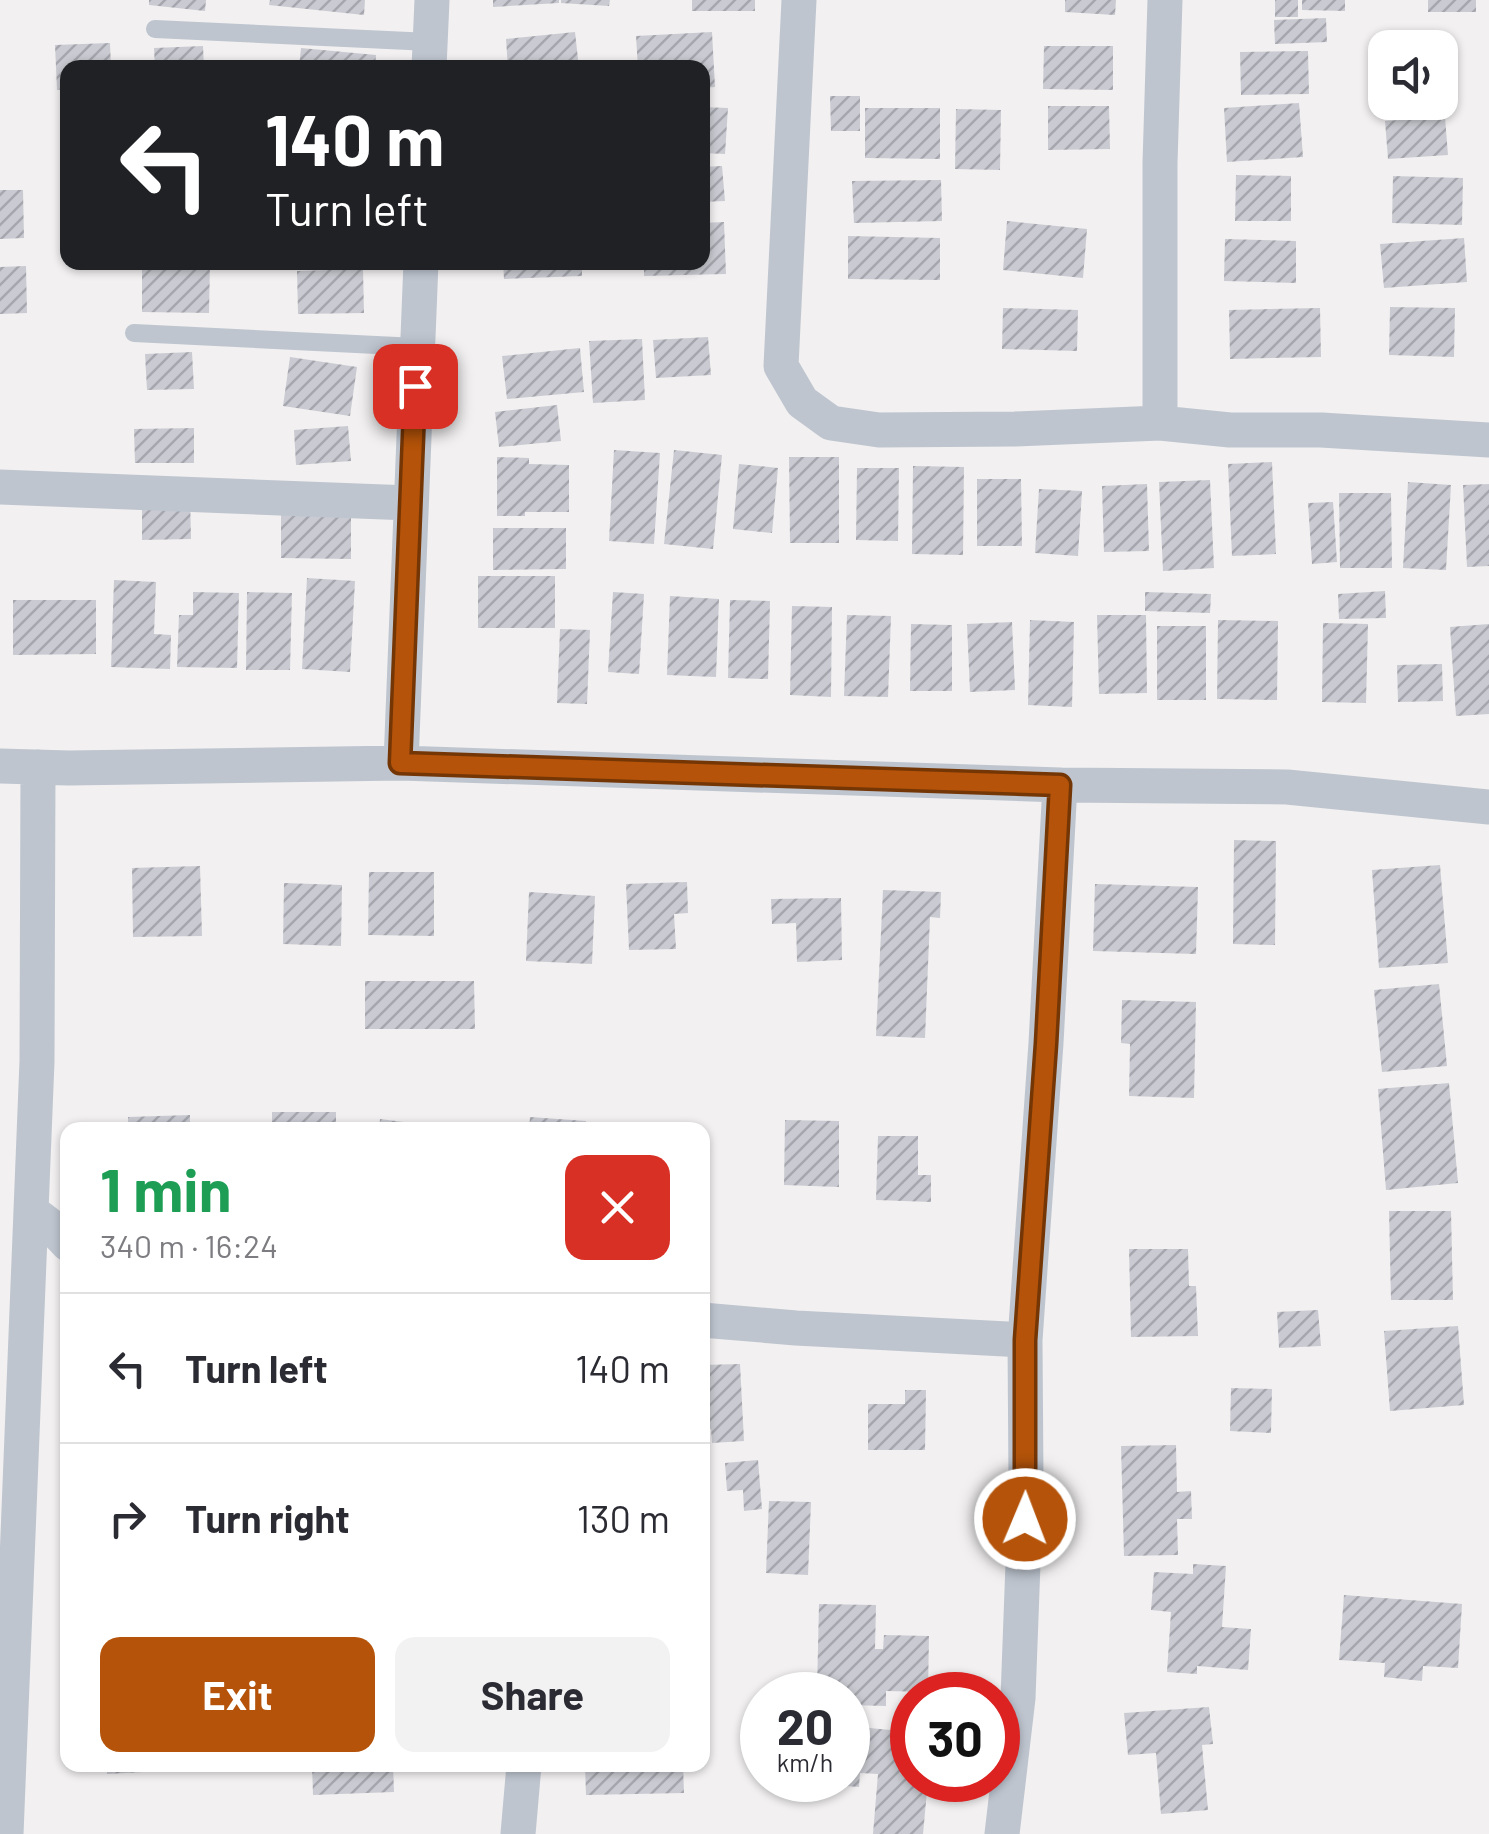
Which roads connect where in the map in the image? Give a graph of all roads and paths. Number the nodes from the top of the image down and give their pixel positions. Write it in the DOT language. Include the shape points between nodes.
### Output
graph roads {
  1 [pos="432,0"];
  2 [pos="799,0"];
  3 [pos="1165,0"];
  4 [pos="155,29"];
  5 [pos="430,55"];
  6 [pos="421,270"];
  7 [pos="134,333"];
  8 [pos="417,346"];
  9 [pos="1160,424"];
  10 [pos="1489,440"];
  11 [pos="0,488"];
  12 [pos="410,503"];
  13 [pos="400,763"];
  14 [pos="0,766"];
  15 [pos="38,767"];
  16 [pos="1060,785"];
  17 [pos="1489,807"];
  18 [pos="31,1211"];
  19 [pos="60,1236"];
  20 [pos="710,1321"];
  21 [pos="1025,1340"];
  22 [pos="523,1772"];
  23 [pos="6,1834"];
  24 [pos="518,1834"];
  25 [pos="1002,1834"];
  1 -- 5 [label="street"];
  2 -- 9 [label="street" via="781,366 802,402 831,423 879,430"];
  3 -- 9 [label="street"];
  4 -- 5 [label="lane"];
  6 -- 8 [label="street"];
  7 -- 8 [label="lane"];
  8 -- 12 [label="street"];
  9 -- 10 [label="street"];
  11 -- 12 [label="street"];
  12 -- 13 [label="street"];
  13 -- 15 [label="street"];
  13 -- 16 [label="street"];
  14 -- 15 [label="street"];
  15 -- 18 [label="street"];
  16 -- 17 [label="street" via="1287,786"];
  16 -- 21 [label="street"];
  18 -- 19 [label="street"];
  18 -- 23 [label="street"];
  20 -- 21 [label="street"];
  21 -- 25 [label="street" via="1018,1698"];
  22 -- 24 [label="street"];
}
